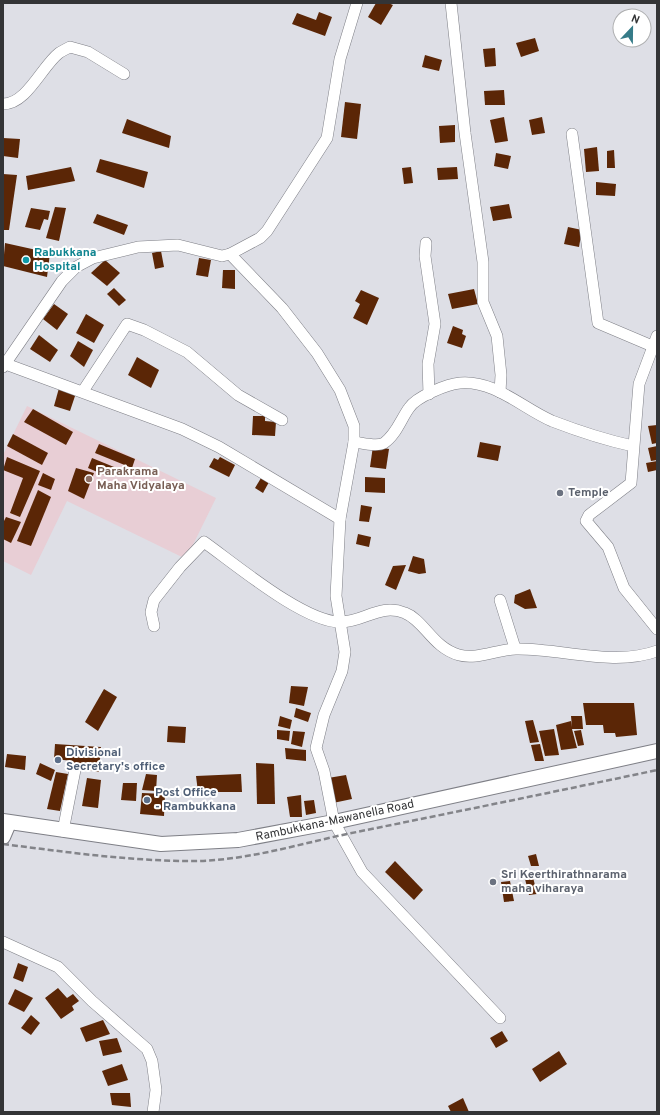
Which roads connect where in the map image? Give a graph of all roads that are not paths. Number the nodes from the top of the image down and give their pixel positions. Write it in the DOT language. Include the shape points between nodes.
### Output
graph roads {
  1 [pos="357,3"];
  2 [pos="451,3"];
  3 [pos="124,74"];
  4 [pos="3,104"];
  5 [pos="572,134"];
  6 [pos="426,243"];
  7 [pos="230,254"];
  8 [pos="657,336"];
  9 [pos="654,347"];
  10 [pos="4,364"];
  11 [pos="83,391"];
  12 [pos="500,392"];
  13 [pos="429,394"];
  14 [pos="282,420"];
  15 [pos="354,442"];
  16 [pos="633,446"];
  17 [pos="340,519"];
  18 [pos="500,600"];
  19 [pos="340,623"];
  20 [pos="154,626"];
  21 [pos="657,628"];
  22 [pos="515,648"];
  23 [pos="657,651"];
  24 [pos="657,751"];
  25 [pos="75,770"];
  26 [pos="5,822"];
  27 [pos="334,822"];
  28 [pos="63,831"];
  29 [pos="3,837"];
  30 [pos="3,942"];
  31 [pos="500,1018"];
  32 [pos="153,1112"];
  1 -- 7 [label="street" via="340,59 327,138 267,231 260,238"];
  2 -- 12 [label="street" via="465,133 483,262 483,302 497,336"];
  3 -- 4 [label="street" via="88,52 70,48 58,53 28,90 9,104"];
  5 -- 9 [label="street" via="598,323"];
  6 -- 13 [label="street" via="425,256 435,324 428,364"];
  7 -- 10 [label="street" via="222,256 178,245 138,247 93,258 76,267 62,281"];
  7 -- 15 [label="street" via="282,308 317,353 340,390 354,426"];
  8 -- 9 [label="street"];
  9 -- 16 [label="street" via="639,384"];
  10 -- 11 [label="street"];
  11 -- 14 [label="street" via="127,324 187,352 238,394"];
  11 -- 17 [label="street" via="182,429 219,447"];
  12 -- 13 [label="street" via="478,384 461,383 448,385"];
  12 -- 16 [label="street" via="551,420"];
  13 -- 15 [label="street" via="410,406 393,434 384,443"];
  15 -- 17 [label="street"];
  16 -- 21 [label="street" via="631,482 586,520 608,547 624,588"];
  17 -- 19 [label="street" via="336,596"];
  18 -- 22 [label="street"];
  19 -- 20 [label="street" via="324,620 294,606 204,542 154,600 151,612"];
  19 -- 22 [label="street" via="351,622 372,612 405,612 414,618 435,642 458,655"];
  19 -- 27 [label="street" via="345,652 342,671 324,715 316,748 324,771"];
  22 -- 23 [label="street" via="616,657 644,656"];
  24 -- 27 [label="main road, Rambukkana-Mawanella Road"];
  25 -- 28 [label="street"];
  26 -- 28 [label="main road, Rambukkana-Mawanella Road"];
  26 -- 29 [label="main road"];
  27 -- 28 [label="main road, Rambukkana-Mawanella Road" via="238,840 188,844 161,844"];
  27 -- 31 [label="street" via="362,872"];
  30 -- 32 [label="street" via="58,967 147,1049 152,1061 156,1090"];
}
